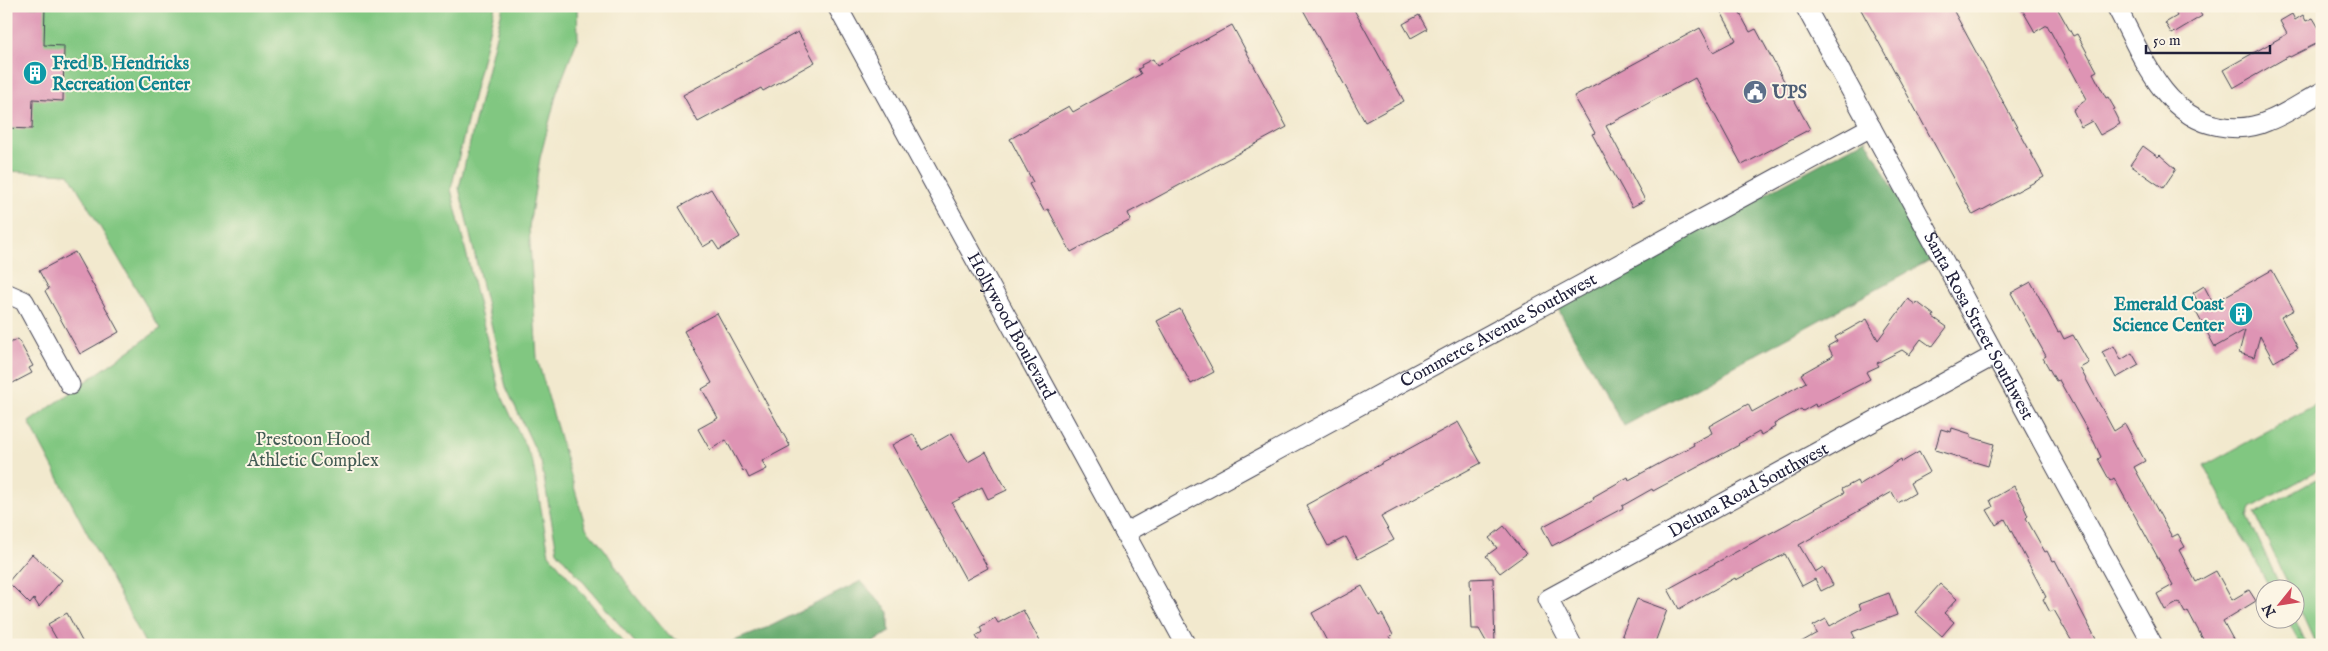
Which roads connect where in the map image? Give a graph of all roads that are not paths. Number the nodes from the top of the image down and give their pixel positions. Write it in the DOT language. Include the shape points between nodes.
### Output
graph roads {
  1 [pos="837,6"];
  2 [pos="1805,6"];
  3 [pos="2116,6"];
  4 [pos="2322,92"];
  5 [pos="1871,127"];
  6 [pos="6,293"];
  7 [pos="1995,355"];
  8 [pos="70,385"];
  9 [pos="1125,533"];
  10 [pos="1186,645"];
  11 [pos="1572,645"];
  12 [pos="2153,645"];
  1 -- 9 [label="street, Hollywood Boulevard"];
  2 -- 5 [label="street, Santa Rosa Street Southwest"];
  3 -- 4 [label="street" via="2166,94 2181,110 2198,120 2231,128 2250,127 2268,122"];
  5 -- 7 [label="street, Santa Rosa Street Southwest"];
  5 -- 9 [label="street, Commerce Avenue Southwest"];
  6 -- 8 [label="street" via="24,301"];
  7 -- 11 [label="street, Deluna Road Southwest" via="1548,599"];
  7 -- 12 [label="street, Santa Rosa Street Southwest"];
  9 -- 10 [label="street, Hollywood Boulevard"];
}
